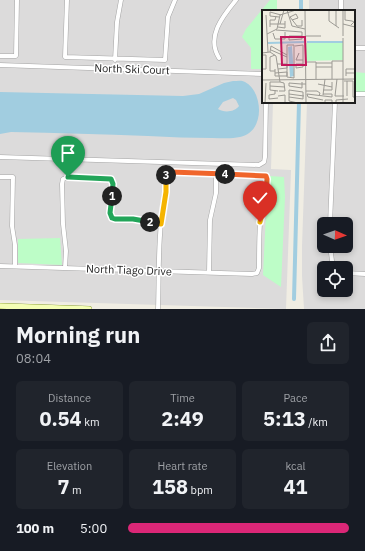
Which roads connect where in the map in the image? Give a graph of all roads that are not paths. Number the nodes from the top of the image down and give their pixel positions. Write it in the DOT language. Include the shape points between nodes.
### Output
graph roads {
  1 [pos="17,0"];
  2 [pos="67,0"];
  3 [pos="121,0"];
  4 [pos="175,0"];
  5 [pos="236,0"];
  6 [pos="0,56"];
  7 [pos="220,58"];
  8 [pos="115,60"];
  9 [pos="0,65"];
  10 [pos="262,74"];
  11 [pos="266,103"];
  12 [pos="335,103"];
  13 [pos="0,157"];
  14 [pos="216,174"];
  15 [pos="0,177"];
  16 [pos="330,217"];
  17 [pos="161,224"];
  18 [pos="0,266"];
  19 [pos="15,266"];
  20 [pos="65,268"];
  21 [pos="159,270"];
  22 [pos="209,272"];
  23 [pos="353,273"];
  24 [pos="365,274"];
  25 [pos="0,306"];
  26 [pos="38,308"];
  27 [pos="89,309"];
  28 [pos="158,309"];
  1 -- 6 [label="street" via="16,56"];
  2 -- 8 [label="street" via="65,57"];
  3 -- 8 [label="street" via="116,22"];
  4 -- 8 [label="street" via="168,17 165,60"];
  5 -- 7 [label="street" via="220,19 216,30 215,52"];
  9 -- 10 [label="street, North Ski Court"];
  11 -- 13 [label="street" via="265,157 264,162 259,165"];
  12 -- 16 [label="street"];
  14 -- 17 [label="street" via="166,174"];
  14 -- 22 [label="street" via="216,193 210,220"];
  14 -- 22 [label="street, North Tiago Drive" via="266,176 266,196 260,222 257,273"];
  15 -- 19 [label="street" via="13,177 12,226"];
  17 -- 20 [label="street" via="112,218 111,179 68,177 62,184"];
  17 -- 21 [label="street"];
  18 -- 19 [label="street, North Tiago Drive"];
  19 -- 20 [label="street, North Tiago Drive"];
  20 -- 21 [label="street, North Tiago Drive"];
  21 -- 22 [label="street, North Tiago Drive"];
  21 -- 28 [label="street"];
  23 -- 24 [label="street"];
  25 -- 26 [label="main road"];
  26 -- 27 [label="main road"];
}
